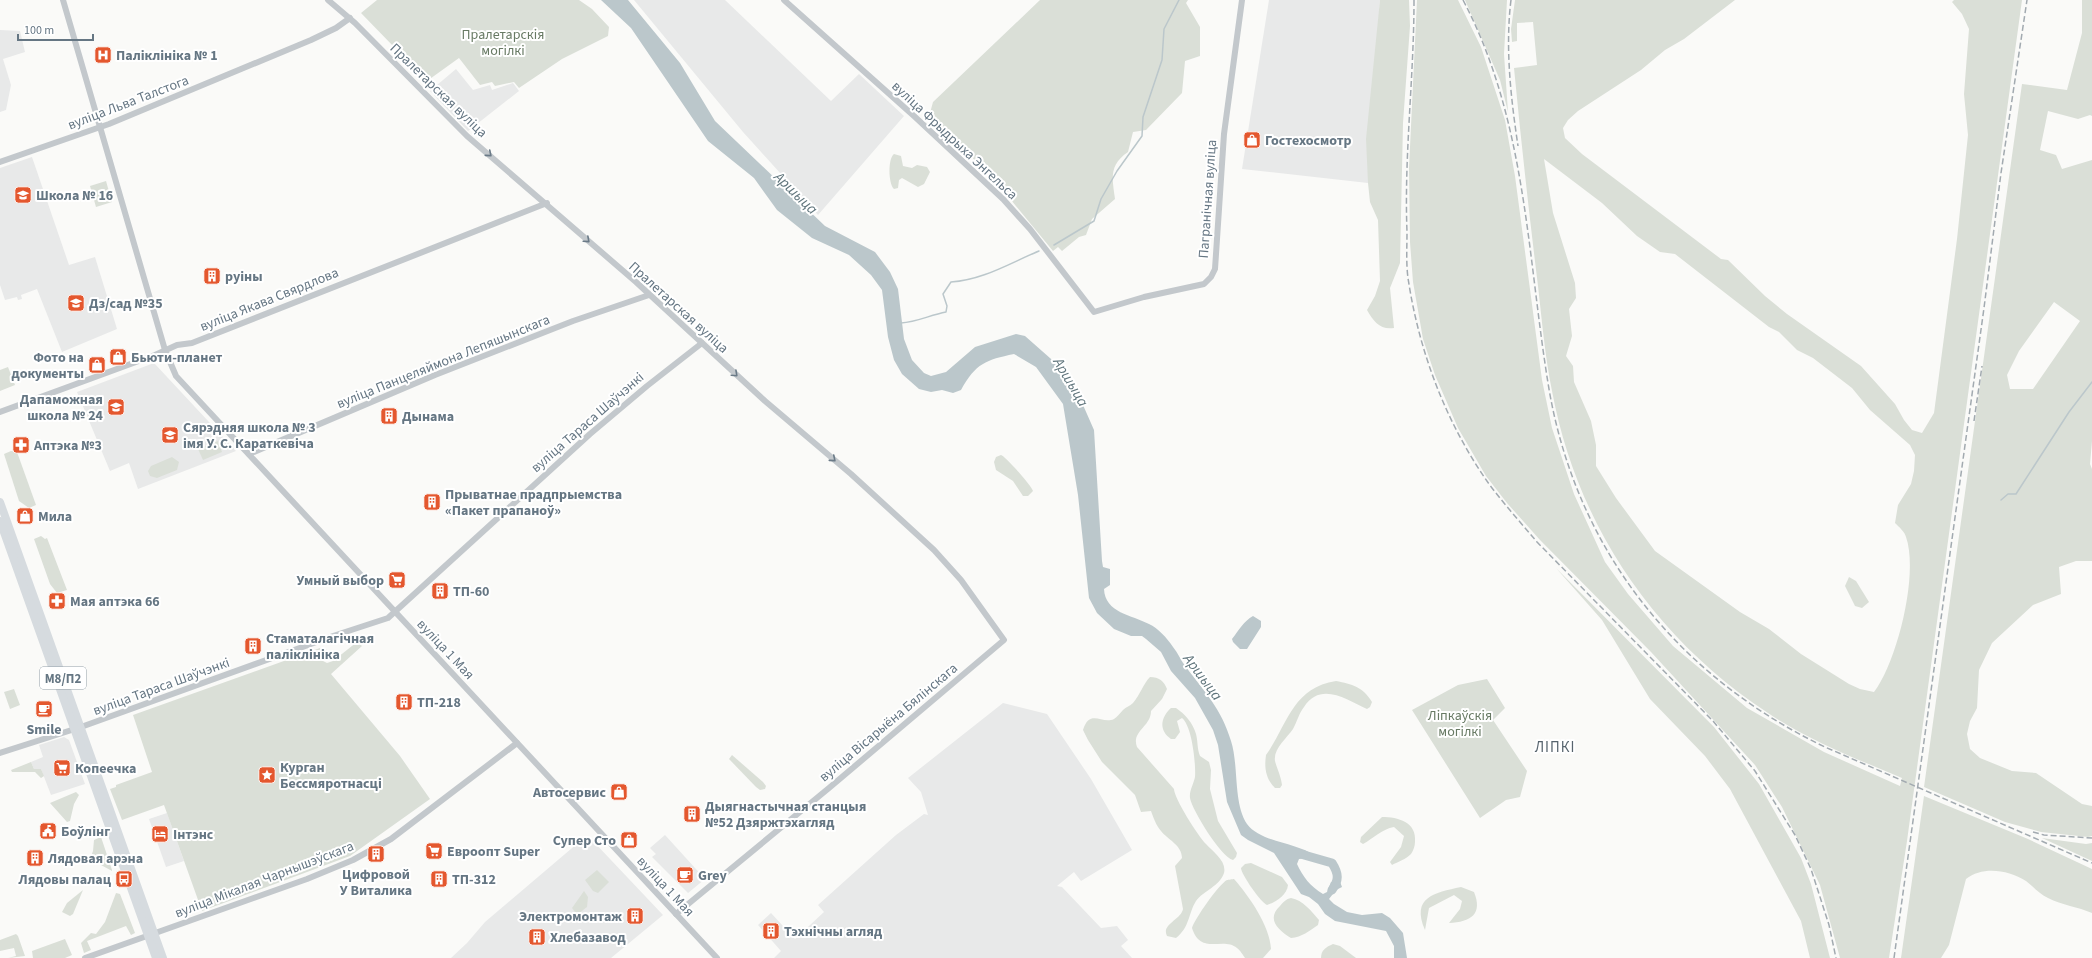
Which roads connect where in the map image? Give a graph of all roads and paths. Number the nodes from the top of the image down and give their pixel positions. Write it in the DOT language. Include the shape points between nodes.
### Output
graph roads {
  1 [pos="62,0"];
  2 [pos="328,0"];
  3 [pos="784,0"];
  4 [pos="1242,0"];
  5 [pos="350,18"];
  6 [pos="100,127"];
  7 [pos="0,162"];
  8 [pos="547,204"];
  9 [pos="649,295"];
  10 [pos="1094,312"];
  11 [pos="702,343"];
  12 [pos="165,350"];
  13 [pos="0,412"];
  14 [pos="249,454"];
  15 [pos="0,502"];
  16 [pos="0,521"];
  17 [pos="396,613"];
  18 [pos="1004,640"];
  19 [pos="78,728"];
  20 [pos="517,743"];
  21 [pos="0,753"];
  22 [pos="676,914"];
  23 [pos="151,935"];
  24 [pos="714,957"];
  25 [pos="84,958"];
  26 [pos="156,958"];
  27 [pos="163,958"];
  1 -- 6 [label="street, вуліца 1 Мая"];
  2 -- 5 [label="street, Пралетарская вуліца"];
  3 -- 10 [label="street, вуліца Фрыдрыха Энгельса" via="1003,199 1030,229"];
  4 -- 10 [label="street, Пагранічная вуліца" via="1224,134 1215,269 1204,284 1172,290"];
  5 -- 6 [label="street, вуліца Льва Талстога" via="312,40"];
  5 -- 8 [label="street, Пралетарская вуліца, one-way" via="449,120"];
  6 -- 7 [label="street, вуліца Льва Талстога"];
  6 -- 12 [label="street, вуліца 1 Мая"];
  8 -- 9 [label="street, Пралетарская вуліца, one-way"];
  8 -- 12 [label="street, вуліца Якава Свярдлова" via="192,343"];
  9 -- 11 [label="street, Пралетарская вуліца"];
  9 -- 14 [label="street, вуліца Панцеляймона Лепяшынскага" via="572,321 435,375"];
  11 -- 17 [label="street, вуліца Тараса Шаўчэнкі" via="590,434"];
  11 -- 18 [label="street, Пралетарская вуліца, one-way" via="934,550 961,580"];
  12 -- 13 [label="street, вуліца Якава Свярдлова"];
  12 -- 14 [label="street, вуліца 1 Мая" via="176,376"];
  14 -- 17 [label="street, вуліца 1 Мая"];
  15 -- 19 [label="main road, М8/П2"];
  16 -- 19 [label="main road, М8/П2"];
  17 -- 19 [label="street, вуліца Тараса Шаўчэнкі"];
  17 -- 20 [label="street, вуліца 1 Мая"];
  18 -- 22 [label="street, вуліца Вісарыёна Бялінскага"];
  19 -- 21 [label="street, вуліца Тараса Шаўчэнкі"];
  19 -- 23 [label="main road, М8/П2"];
  20 -- 22 [label="street, вуліца 1 Мая"];
  20 -- 23 [label="street, вуліца Мікалая Чарнышэўскага" via="385,843 353,860"];
  22 -- 24 [label="street, вуліца 1 Мая"];
  23 -- 25 [label="street, вуліца Мікалая Чарнышэўскага"];
  23 -- 26 [label="main road, М8/П2"];
  23 -- 27 [label="main road, М8/П2"];
}
